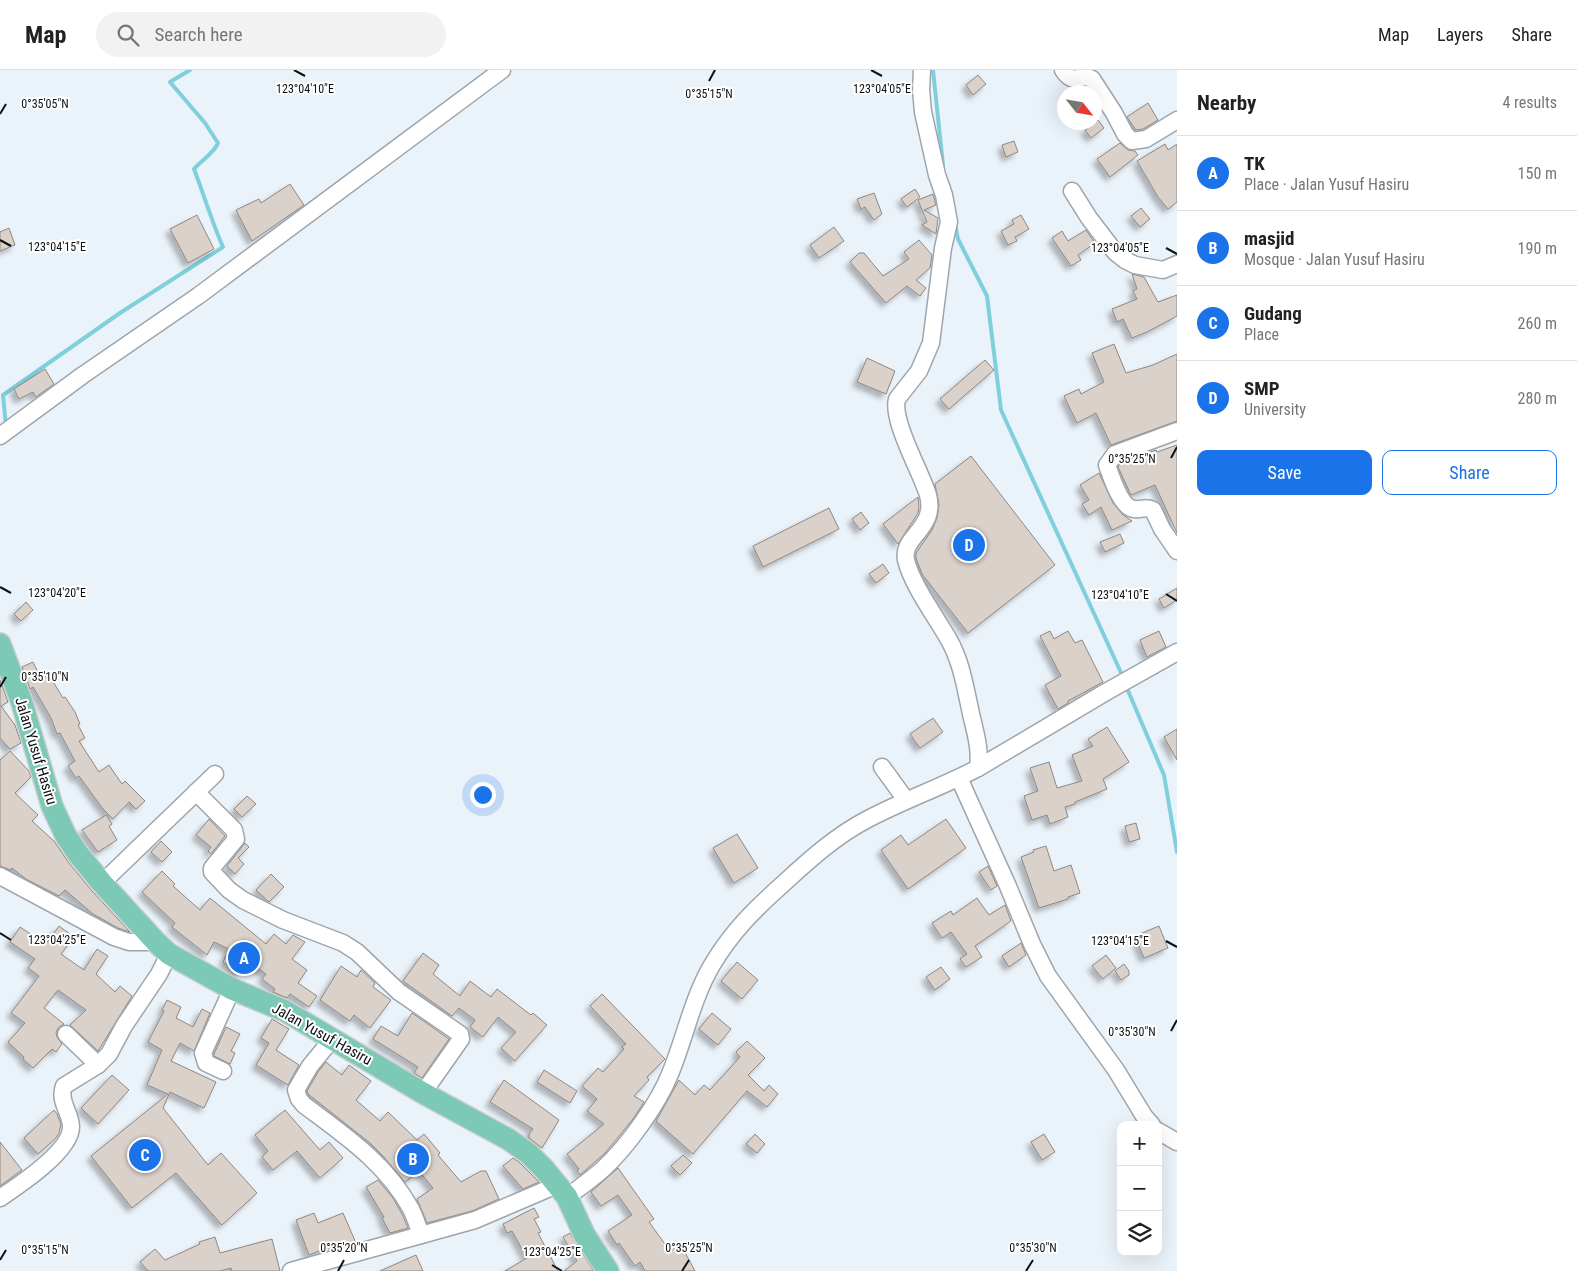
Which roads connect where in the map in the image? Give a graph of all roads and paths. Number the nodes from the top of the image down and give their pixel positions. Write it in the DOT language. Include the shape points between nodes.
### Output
graph roads {
  1 [pos="502,70"];
  2 [pos="922,70"];
  3 [pos="1062,70"];
  4 [pos="1177,120"];
  5 [pos="1072,191"];
  6 [pos="1177,264"];
  7 [pos="1177,431"];
  8 [pos="0,436"];
  9 [pos="1177,551"];
  10 [pos="0,644"];
  11 [pos="1177,652"];
  12 [pos="882,767"];
  13 [pos="978,768"];
  14 [pos="215,774"];
  15 [pos="958,778"];
  16 [pos="196,792"];
  17 [pos="906,800"];
  18 [pos="0,876"];
  19 [pos="102,883"];
  20 [pos="162,948"];
  21 [pos="232,989"];
  22 [pos="66,1034"];
  23 [pos="333,1038"];
  24 [pos="98,1066"];
  25 [pos="222,1071"];
  26 [pos="423,1093"];
  27 [pos="1148,1121"];
  28 [pos="1162,1133"];
  29 [pos="1177,1142"];
  30 [pos="562,1191"];
  31 [pos="0,1198"];
  32 [pos="421,1235"];
  33 [pos="292,1271"];
  34 [pos="608,1271"];
  1 -- 8 [label="street" via="198,296"];
  2 -- 13 [label="street" via="923,112 949,222 930,343 919,371 896,404 930,502 928,518 906,553 911,574 950,642 963,677 978,742"];
  3 -- 4 [label="street" via="1070,79 1086,76 1092,79 1125,134 1132,140 1146,139"];
  5 -- 6 [label="street" via="1115,252 1125,260 1163,270"];
  7 -- 9 [label="street" via="1115,454 1107,465 1127,506 1134,510 1153,510"];
  10 -- 19 [label="main road, Jalan Yusuf Hasiru" via="22,703 52,806 78,855"];
  11 -- 13 [label="street"];
  12 -- 17 [label="street"];
  13 -- 15 [label="street"];
  14 -- 16 [label="street"];
  15 -- 17 [label="street"];
  15 -- 27 [label="street" via="1048,976"];
  16 -- 19 [label="street"];
  16 -- 26 [label="street" via="236,835 212,868 212,872 230,890 265,912 350,947 399,992 460,1034 462,1039"];
  17 -- 30 [label="street" via="866,820 827,846 743,922 712,966 694,1004 670,1075 647,1115 602,1171"];
  18 -- 20 [label="street" via="114,937"];
  19 -- 20 [label="main road, Jalan Yusuf Hasiru"];
  20 -- 21 [label="main road, Jalan Yusuf Hasiru"];
  20 -- 24 [label="street" via="159,974 109,1054"];
  21 -- 23 [label="main road, Jalan Yusuf Hasiru" via="285,1011"];
  21 -- 25 [label="street" via="203,1053 206,1063"];
  22 -- 24 [label="street"];
  23 -- 26 [label="main road, Jalan Yusuf Hasiru"];
  23 -- 32 [label="street" via="310,1066 296,1090 299,1099 360,1147 388,1174 412,1210"];
  24 -- 31 [label="street" via="64,1086 61,1095 71,1127 66,1141 25,1182"];
  26 -- 30 [label="main road, Jalan Yusuf Hasiru" via="528,1152"];
  28 -- 29 [label="street"];
  30 -- 32 [label="street"];
  30 -- 34 [label="main road, Jalan Yusuf Hasiru"];
  32 -- 33 [label="street"];
}
